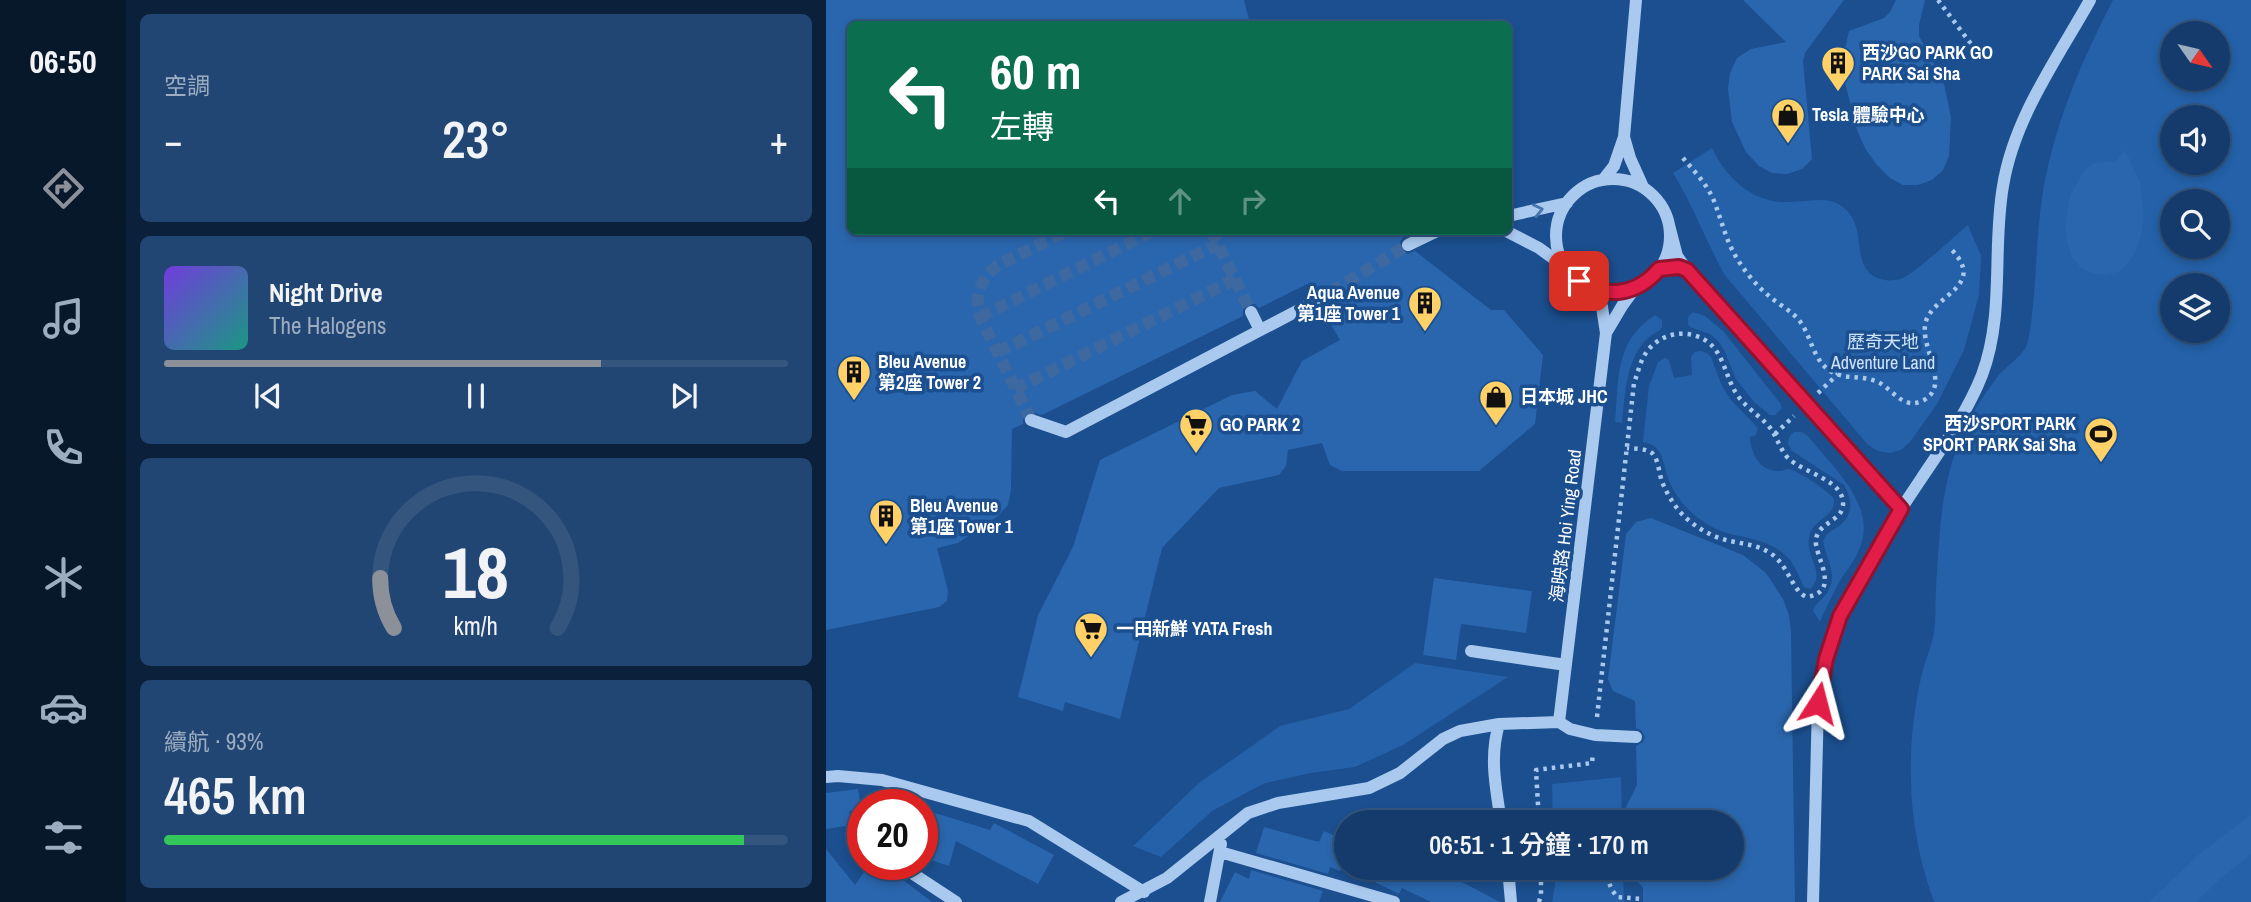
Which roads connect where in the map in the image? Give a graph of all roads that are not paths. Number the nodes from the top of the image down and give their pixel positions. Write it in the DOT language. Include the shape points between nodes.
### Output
graph roads {
  1 [pos="1636,0"];
  2 [pos="2090,0"];
  3 [pos="1624,137"];
  4 [pos="1603,180"];
  5 [pos="1643,187"];
  6 [pos="1567,203"];
  7 [pos="1512,215"];
  8 [pos="1669,225"];
  9 [pos="1512,234"];
  10 [pos="1429,235"];
  11 [pos="1408,245"];
  12 [pos="1565,267"];
  13 [pos="1659,269"];
  14 [pos="1687,270"];
  15 [pos="1636,288"];
  16 [pos="1596,290"];
  17 [pos="1316,301"];
  18 [pos="1251,312"];
  19 [pos="1260,330"];
  20 [pos="1606,333"];
  21 [pos="1031,420"];
  22 [pos="1901,509"];
  23 [pos="1471,651"];
  24 [pos="1566,665"];
  25 [pos="1559,722"];
  26 [pos="1499,724"];
  27 [pos="1636,737"];
  28 [pos="826,777"];
  29 [pos="1499,810"];
  30 [pos="1224,833"];
  31 [pos="1220,852"];
  32 [pos="922,880"];
  33 [pos="1509,880"];
  34 [pos="1144,891"];
  35 [pos="956,902"];
  36 [pos="1121,902"];
  37 [pos="1210,902"];
  38 [pos="1394,902"];
  39 [pos="1511,902"];
  40 [pos="1813,902"];
  1 -- 3 [label="street"];
  2 -- 22 [label="street" via="2029,108 2009,159 1999,212 1994,322 1983,372 1960,420"];
  3 -- 4 [label="street" via="1614,166"];
  3 -- 5 [label="street"];
  4 -- 5 [label="street" via="1621,179"];
  4 -- 6 [label="street" via="1587,186"];
  5 -- 8 [label="street" via="1657,199"];
  7 -- 6 [label="street, one-way"];
  6 -- 12 [label="street" via="1556,235"];
  8 -- 13 [label="street" via="1670,243"];
  8 -- 14 [label="street" via="1677,256"];
  9 -- 12 [label="street"];
  10 -- 11 [label="street"];
  12 -- 16 [label="street"];
  13 -- 14 [label="street"];
  13 -- 15 [label="street, 海映路 Hoi Ying Road"];
  14 -- 22 [label="street"];
  15 -- 16 [label="street" via="1616,293"];
  15 -- 20 [label="street, 海映路 Hoi Ying Road"];
  16 -- 20 [label="street, 海映路 Hoi Ying Road"];
  17 -- 19 [label="street"];
  18 -- 19 [label="street"];
  19 -- 21 [label="street" via="1066,432"];
  20 -- 24 [label="street, 海映路 Hoi Ying Road"];
  22 -- 40 [label="street" via="1850,596 1826,659 1818,703"];
  23 -- 24 [label="street"];
  24 -- 25 [label="street, 海映路 Hoi Ying Road"];
  25 -- 26 [label="street"];
  25 -- 27 [label="street" via="1595,735"];
  26 -- 29 [label="street" via="1493,771"];
  26 -- 30 [label="street" via="1460,730 1400,773 1368,788 1262,806"];
  28 -- 34 [label="street" via="882,780 1029,821"];
  30 -- 31 [label="street"];
  30 -- 34 [label="street"];
  31 -- 37 [label="street"];
  31 -- 38 [label="street"];
  32 -- 35 [label="street"];
  33 -- 39 [label="street"];
  34 -- 36 [label="street"];
}
